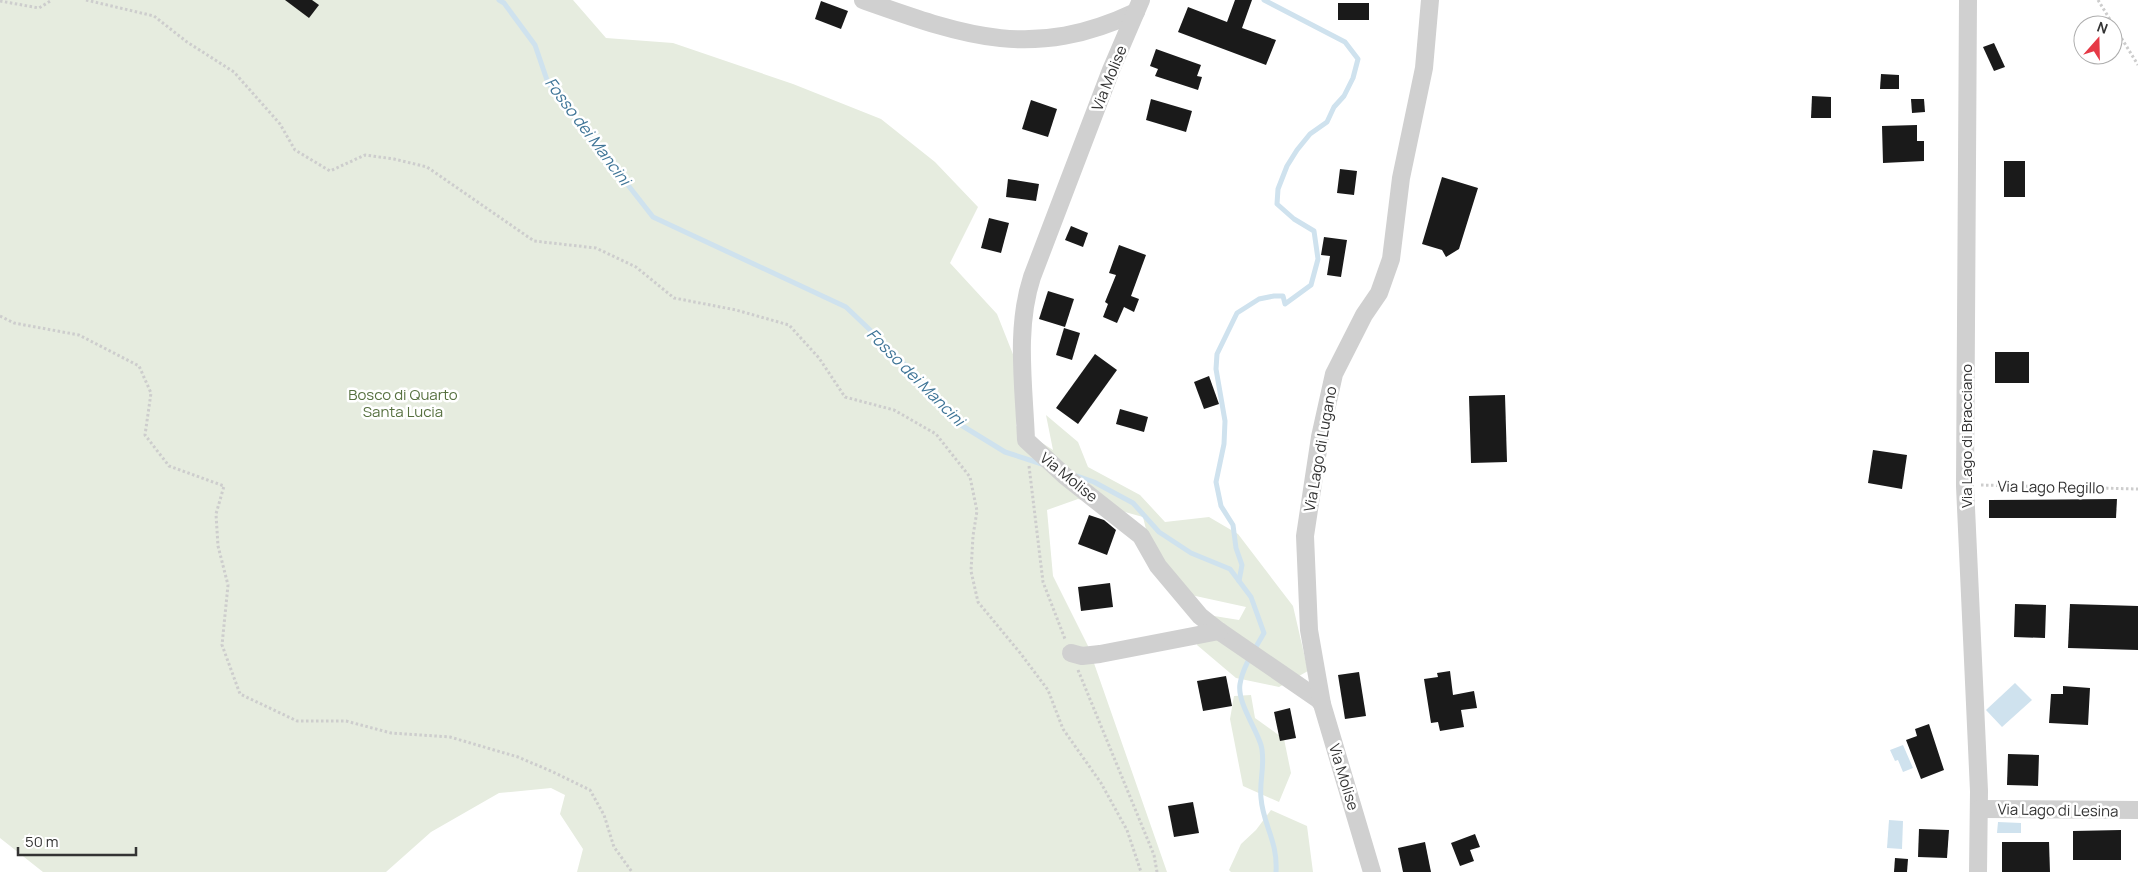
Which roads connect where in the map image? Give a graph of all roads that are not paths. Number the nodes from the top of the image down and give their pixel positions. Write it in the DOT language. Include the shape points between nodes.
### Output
graph roads {
  1 [pos="863,0"];
  2 [pos="1430,0"];
  3 [pos="1968,0"];
  4 [pos="1139,6"];
  5 [pos="1219,631"];
  6 [pos="1071,654"];
  7 [pos="1322,704"];
  8 [pos="1979,809"];
  9 [pos="2138,810"];
  10 [pos="1372,872"];
  11 [pos="1978,872"];
  1 -- 4 [label="street" via="970,34 1021,40 1086,32"];
  2 -- 7 [label="street, Via Lago di Lugano" via="1424,68 1401,178 1391,259 1379,293 1334,374 1317,456 1305,536 1305,565 1309,630"];
  3 -- 8 [label="street, Via Lago di Bracciano" via="1965,486"];
  4 -- 5 [label="street, Via Molise" via="1084,141 1024,303 1026,440 1041,456 1141,536 1158,566 1185,600"];
  5 -- 6 [label="street" via="1100,654"];
  5 -- 7 [label="street, Via Molise" via="1313,694"];
  7 -- 10 [label="street, Via Molise"];
  8 -- 9 [label="street, Via Lago di Lesina"];
  8 -- 11 [label="street, Via Lago di Bracciano"];
}
